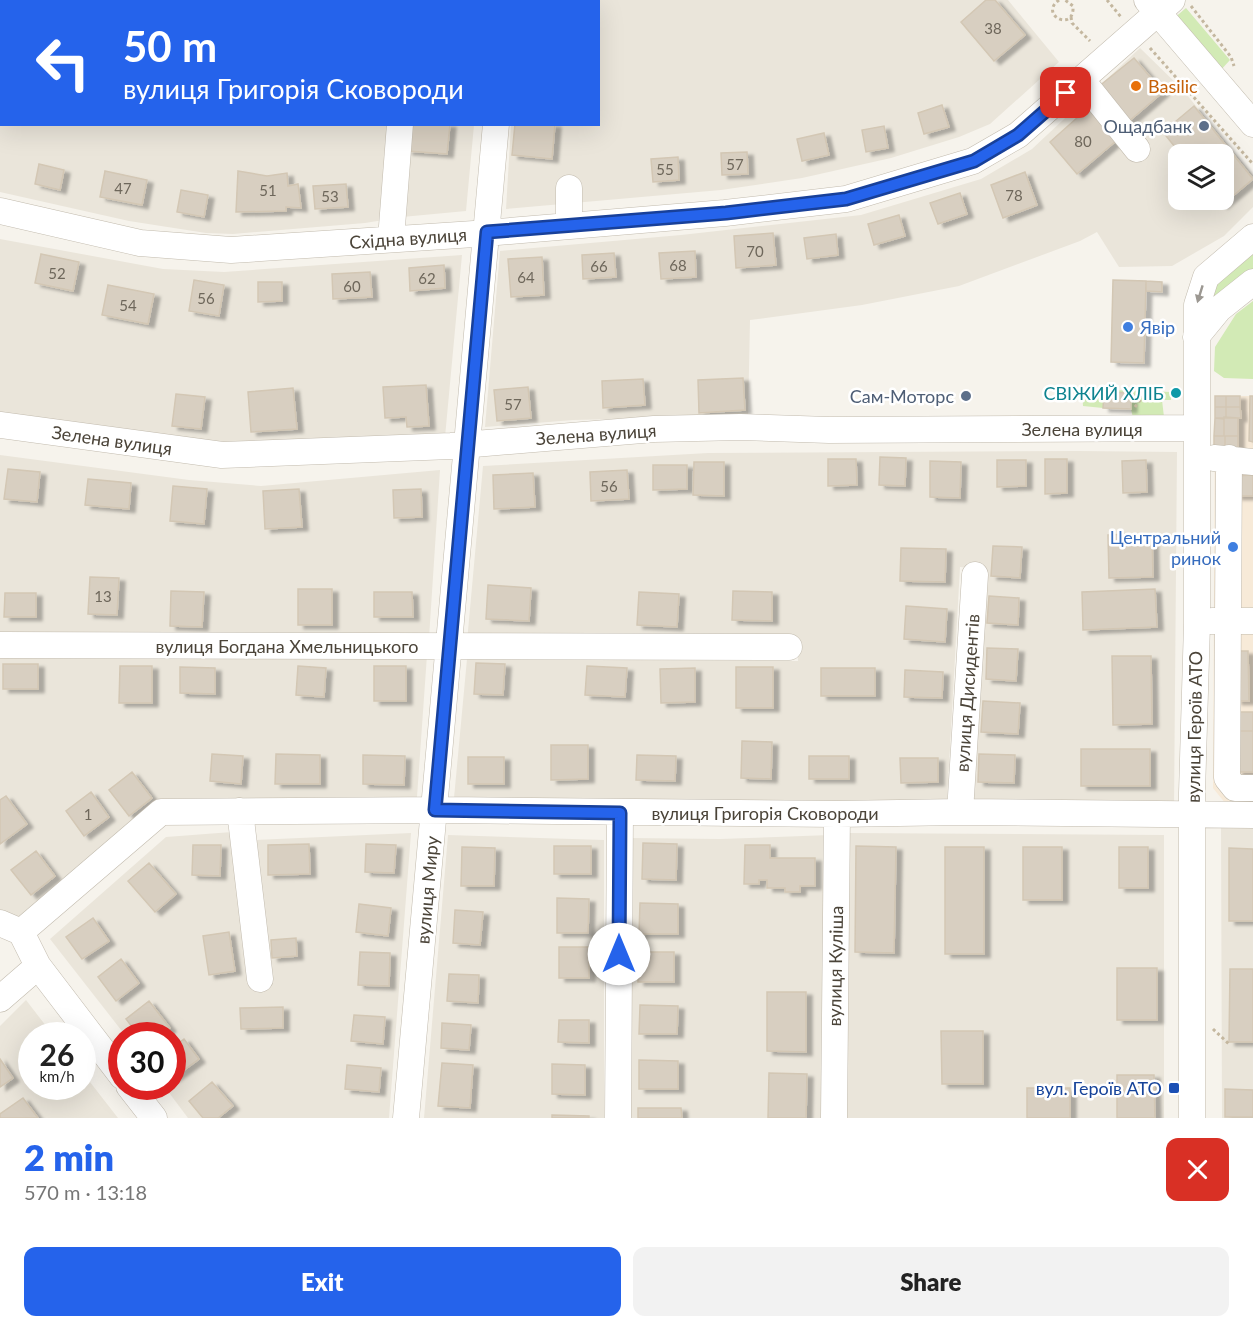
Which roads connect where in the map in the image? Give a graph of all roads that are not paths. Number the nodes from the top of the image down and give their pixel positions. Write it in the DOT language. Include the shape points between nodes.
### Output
graph roads {
  1 [pos="1156,4"];
  2 [pos="1081,79"];
  3 [pos="1253,123"];
  4 [pos="400,126"];
  5 [pos="496,126"];
  6 [pos="1137,148"];
  7 [pos="569,189"];
  8 [pos="0,211"];
  9 [pos="569,225"];
  10 [pos="487,232"];
  11 [pos="1253,237"];
  12 [pos="391,239"];
  13 [pos="1253,282"];
  14 [pos="1196,337"];
  15 [pos="0,425"];
  16 [pos="1196,428"];
  17 [pos="468,444"];
  18 [pos="1196,457"];
  19 [pos="1241,460"];
  20 [pos="975,575"];
  21 [pos="1197,621"];
  22 [pos="1240,621"];
  23 [pos="0,645"];
  24 [pos="450,646"];
  25 [pos="789,647"];
  26 [pos="1253,788"];
  27 [pos="435,810"];
  28 [pos="240,811"];
  29 [pos="960,812"];
  30 [pos="620,813"];
  31 [pos="1192,813"];
  32 [pos="837,814"];
  33 [pos="1253,814"];
  34 [pos="10,928"];
  35 [pos="38,966"];
  36 [pos="260,979"];
  37 [pos="0,999"];
  38 [pos="108,1058"];
  39 [pos="140,1100"];
  40 [pos="154,1118"];
  41 [pos="406,1118"];
  42 [pos="618,1118"];
  43 [pos="834,1118"];
  44 [pos="1192,1118"];
  1 -- 2 [label="street, Східна вулиця" via="1123,27"];
  1 -- 3 [label="street"];
  2 -- 6 [label="street"];
  2 -- 9 [label="street, Східна вулиця" via="1018,135 974,161 909,182 846,199"];
  4 -- 12 [label="street"];
  5 -- 10 [label="street, вулиця Миру"];
  7 -- 9 [label="street"];
  8 -- 12 [label="street, Східна вулиця" via="140,243 231,250"];
  9 -- 10 [label="street, Східна вулиця"];
  10 -- 12 [label="street, Східна вулиця"];
  10 -- 17 [label="street, вулиця Миру"];
  11 -- 14 [label="street, вулиця Героїв АТО, one-way" via="1206,277 1197,305"];
  13 -- 14 [label="street" via="1219,309"];
  14 -- 16 [label="street, вулиця Героїв АТО"];
  15 -- 17 [label="street, Зелена вулиця" via="222,455"];
  16 -- 17 [label="street, Зелена вулиця" via="741,427 654,429"];
  16 -- 18 [label="street, вулиця Героїв АТО"];
  17 -- 24 [label="street, вулиця Миру"];
  18 -- 19 [label="street"];
  18 -- 21 [label="street, вулиця Героїв АТО"];
  19 -- 22 [label="street"];
  20 -- 29 [label="street, вулиця Дисидентів"];
  21 -- 22 [label="street"];
  21 -- 31 [label="street, вулиця Героїв АТО"];
  22 -- 26 [label="street" via="1227,778 1235,788"];
  23 -- 24 [label="street, вулиця Богдана Хмельницького"];
  24 -- 25 [label="street, вулиця Богдана Хмельницького"];
  24 -- 27 [label="street, вулиця Миру"];
  27 -- 28 [label="street, вулиця Григорія Сковороди"];
  27 -- 30 [label="street, вулиця Григорія Сковороди"];
  27 -- 41 [label="street, вулиця Миру"];
  28 -- 34 [label="street, вулиця Григорія Сковороди" via="161,812"];
  28 -- 36 [label="street"];
  29 -- 31 [label="street, вулиця Григорія Сковороди"];
  29 -- 32 [label="street, вулиця Григорія Сковороди"];
  30 -- 32 [label="street, вулиця Григорія Сковороди"];
  30 -- 42 [label="street"];
  31 -- 33 [label="street, вулиця Григорія Сковороди"];
  31 -- 44 [label="street, вулиця Героїв АТО"];
  32 -- 43 [label="street, вулиця Куліша"];
  34 -- 35 [label="street"];
  35 -- 37 [label="street"];
  35 -- 38 [label="street"];
  39 -- 40 [label="street"];
}
